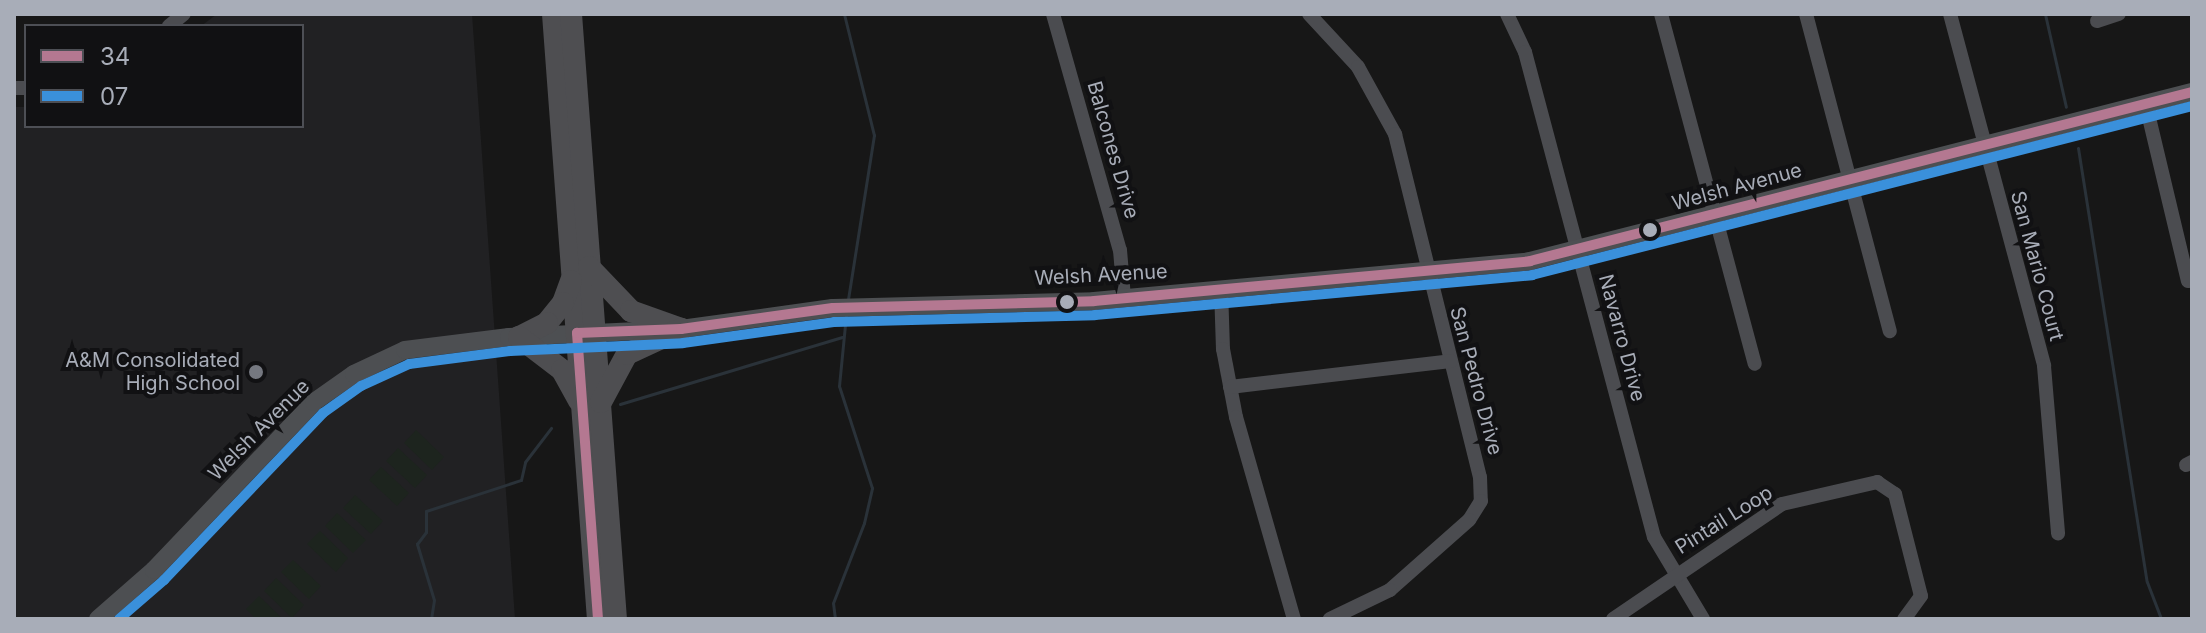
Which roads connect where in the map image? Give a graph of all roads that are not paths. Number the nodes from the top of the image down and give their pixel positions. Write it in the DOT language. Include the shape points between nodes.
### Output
graph roads {
  1 [pos="553,14"];
  2 [pos="571,14"];
  3 [pos="1053,14"];
  4 [pos="1309,14"];
  5 [pos="1507,14"];
  6 [pos="1661,14"];
  7 [pos="1806,14"];
  8 [pos="1950,14"];
  9 [pos="2119,14"];
  10 [pos="2097,21"];
  11 [pos="2192,92"];
  12 [pos="2146,105"];
  13 [pos="1984,146"];
  14 [pos="1849,179"];
  15 [pos="1716,217"];
  16 [pos="1579,252"];
  17 [pos="580,271"];
  18 [pos="1427,273"];
  19 [pos="2188,281"];
  20 [pos="1221,289"];
  21 [pos="1124,298"];
  22 [pos="681,329"];
  23 [pos="1890,331"];
  24 [pos="585,332"];
  25 [pos="519,337"];
  26 [pos="1450,361"];
  27 [pos="1755,364"];
  28 [pos="1230,387"];
  29 [pos="591,407"];
  30 [pos="2058,533"];
  31 [pos="1673,575"];
  32 [pos="98,619"];
  33 [pos="598,619"];
  34 [pos="616,619"];
  35 [pos="1294,619"];
  36 [pos="1330,619"];
  37 [pos="1613,619"];
  38 [pos="1703,619"];
  39 [pos="1904,619"];
  1 -- 17 [label="highway"];
  2 -- 17 [label="highway"];
  3 -- 21 [label="street, Balcones Drive" via="1120,250"];
  4 -- 18 [label="street, San Pedro Drive" via="1358,67 1395,134"];
  5 -- 16 [label="street, Navarro Drive" via="1525,52"];
  6 -- 15 [label="street"];
  7 -- 14 [label="street"];
  8 -- 13 [label="street, San Mario Court"];
  9 -- 10 [label="street"];
  11 -- 12 [label="main road, Welsh Avenue"];
  12 -- 13 [label="main road, Welsh Avenue"];
  12 -- 19 [label="street"];
  13 -- 14 [label="main road, Welsh Avenue"];
  13 -- 30 [label="street, San Mario Court" via="2044,366"];
  14 -- 15 [label="main road, Welsh Avenue"];
  14 -- 23 [label="street"];
  15 -- 16 [label="main road, Welsh Avenue"];
  15 -- 27 [label="street"];
  16 -- 18 [label="main road, Welsh Avenue"];
  16 -- 31 [label="street, Navarro Drive" via="1654,537"];
  17 -- 22 [label="highway" via="631,311"];
  17 -- 24 [label="highway"];
  17 -- 25 [label="highway" via="558,310"];
  18 -- 20 [label="main road, Welsh Avenue"];
  18 -- 26 [label="street, San Pedro Drive"];
  20 -- 21 [label="main road, Welsh Avenue"];
  20 -- 28 [label="street"];
  21 -- 22 [label="main road, Welsh Avenue" via="833,308"];
  22 -- 24 [label="main road, Welsh Avenue"];
  22 -- 29 [label="highway" via="627,354"];
  24 -- 25 [label="main road, Welsh Avenue"];
  24 -- 29 [label="highway"];
  25 -- 29 [label="highway" via="562,370"];
  25 -- 32 [label="main road, Welsh Avenue" via="405,350 340,382 302,413 154,570"];
  26 -- 28 [label="street"];
  26 -- 36 [label="street, San Pedro Drive" via="1480,477 1481,501 1469,520 1390,590"];
  28 -- 35 [label="street"];
  29 -- 33 [label="highway"];
  29 -- 34 [label="highway"];
  31 -- 37 [label="street"];
  31 -- 38 [label="street, Navarro Drive"];
  31 -- 39 [label="street, Pintail Loop" via="1782,504 1877,482 1895,494 1921,596"];
}
